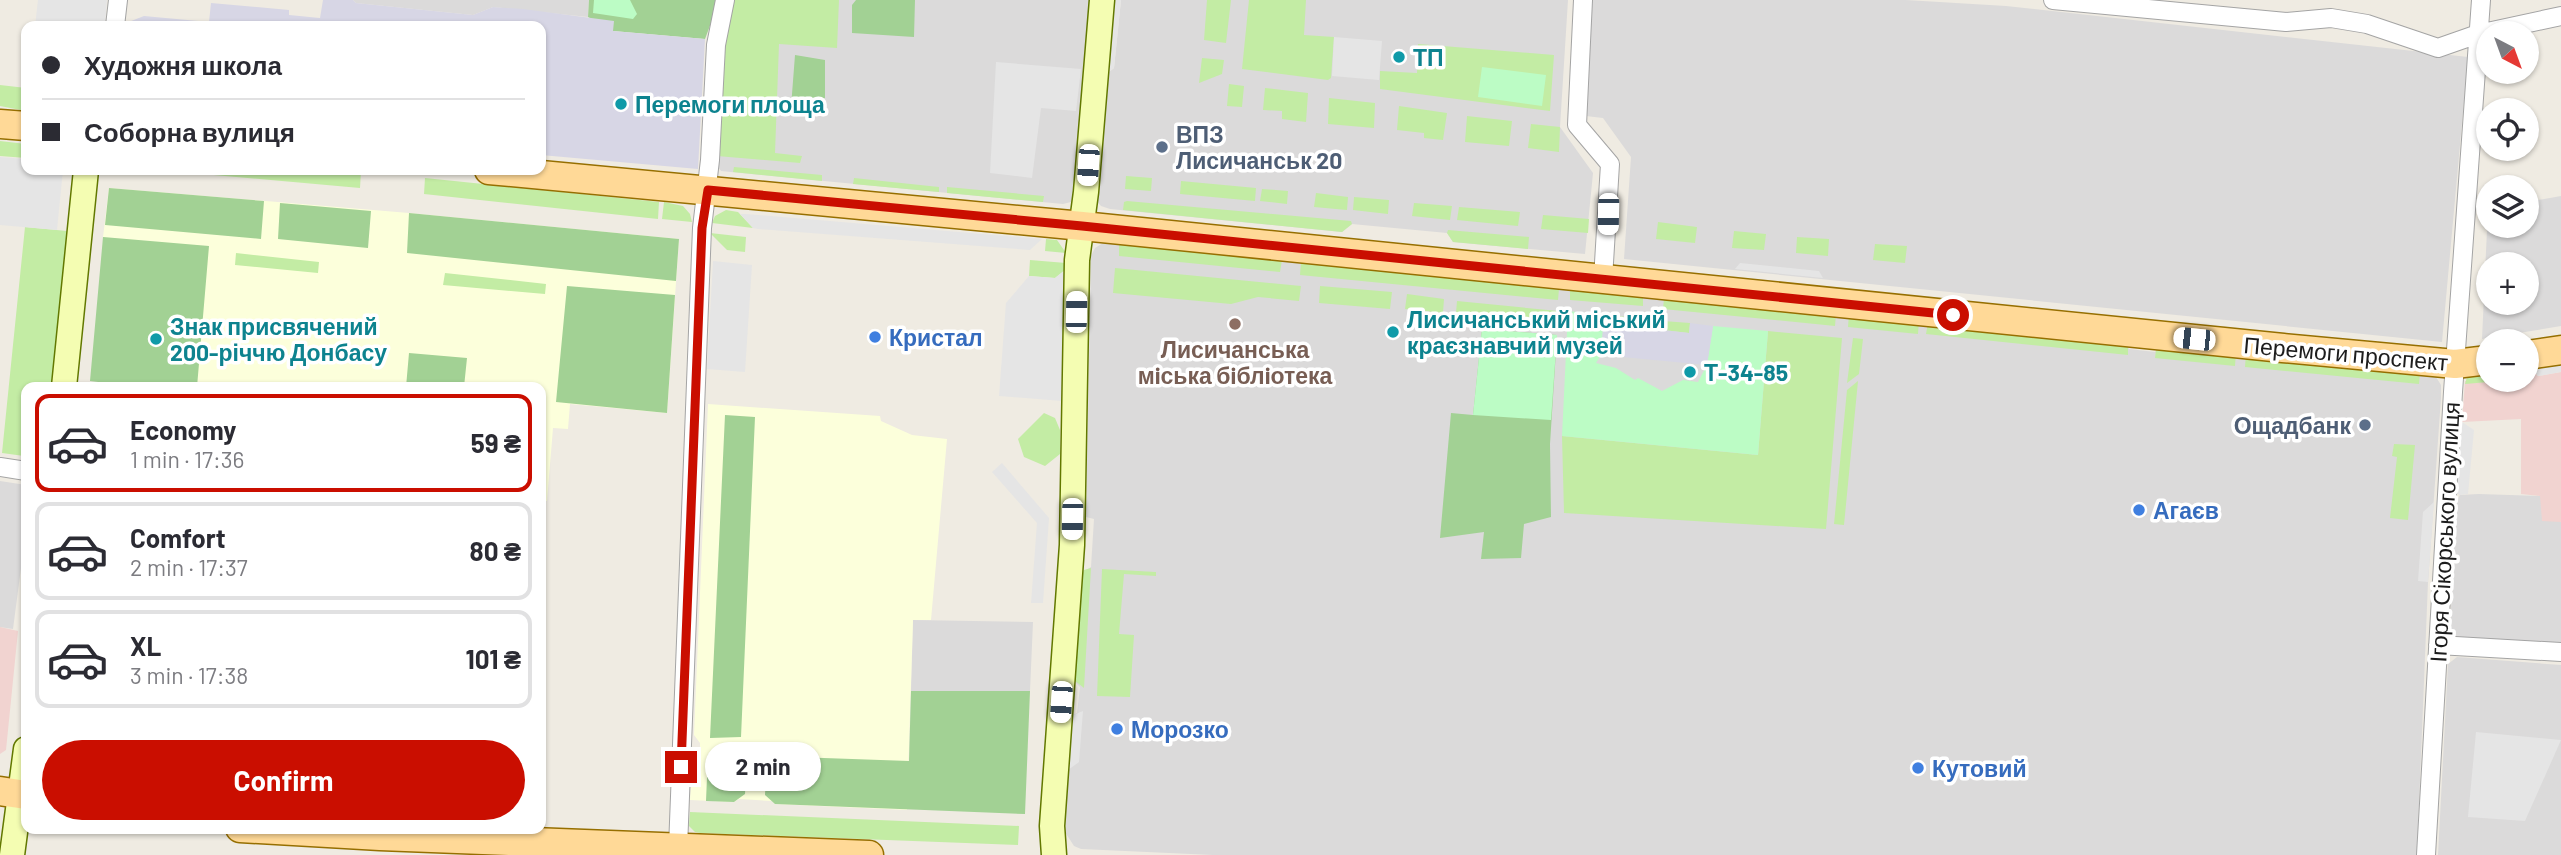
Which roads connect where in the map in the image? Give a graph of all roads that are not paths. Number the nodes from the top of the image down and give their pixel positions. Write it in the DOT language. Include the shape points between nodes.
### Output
graph roads {
  1 [pos="118,0"];
  2 [pos="725,0"];
  3 [pos="1102,0"];
  4 [pos="1583,0"];
  5 [pos="2053,0"];
  6 [pos="2481,0"];
  7 [pos="2561,16"];
  8 [pos="116,21"];
  9 [pos="2479,21"];
  10 [pos="2538,21"];
  11 [pos="2476,35"];
  12 [pos="2476,63"];
  13 [pos="0,124"];
  14 [pos="21,126"];
  15 [pos="85,175"];
  16 [pos="544,175"];
  17 [pos="708,190"];
  18 [pos="1082,226"];
  19 [pos="1603,279"];
  20 [pos="2561,350"];
  21 [pos="2539,353"];
  22 [pos="2476,361"];
  23 [pos="2455,364"];
  24 [pos="65,382"];
  25 [pos="0,467"];
  26 [pos="21,470"];
  27 [pos="2438,645"];
  28 [pos="2561,652"];
  29 [pos="21,769"];
  30 [pos="15,793"];
  31 [pos="371,834"];
  32 [pos="678,848"];
  33 [pos="12,855"];
  34 [pos="869,855"];
  35 [pos="1054,855"];
  36 [pos="2426,855"];
  1 -- 8 [label="street"];
  2 -- 17 [label="street" via="716,45"];
  3 -- 18 [label="main road"];
  4 -- 19 [label="street" via="1577,125 1610,164"];
  5 -- 11 [label="street" via="2286,22 2331,18 2367,24 2438,48"];
  6 -- 9 [label="street, Ігоря Сікорського вулиця"];
  7 -- 10 [label="street"];
  12 -- 23 [label="street, Ігоря Сікорського вулиця"];
  13 -- 14 [label="main road"];
  15 -- 24 [label="main road"];
  16 -- 17 [label="main road, Перемоги проспект"];
  17 -- 18 [label="main road, Перемоги проспект"];
  17 -- 32 [label="street" via="702,228"];
  18 -- 19 [label="main road, Перемоги проспект"];
  18 -- 35 [label="main road" via="1077,260 1072,545 1052,826"];
  19 -- 23 [label="main road, Перемоги проспект"];
  20 -- 21 [label="main road"];
  22 -- 23 [label="main road, Перемоги проспект"];
  23 -- 27 [label="street, Ігоря Сікорського вулиця"];
  25 -- 26 [label="street"];
  27 -- 28 [label="street"];
  27 -- 36 [label="street, Ігоря Сікорського вулиця"];
  29 -- 30 [label="main road"];
  30 -- 33 [label="main road"];
  31 -- 32 [label="main road"];
  32 -- 34 [label="main road"];
}
